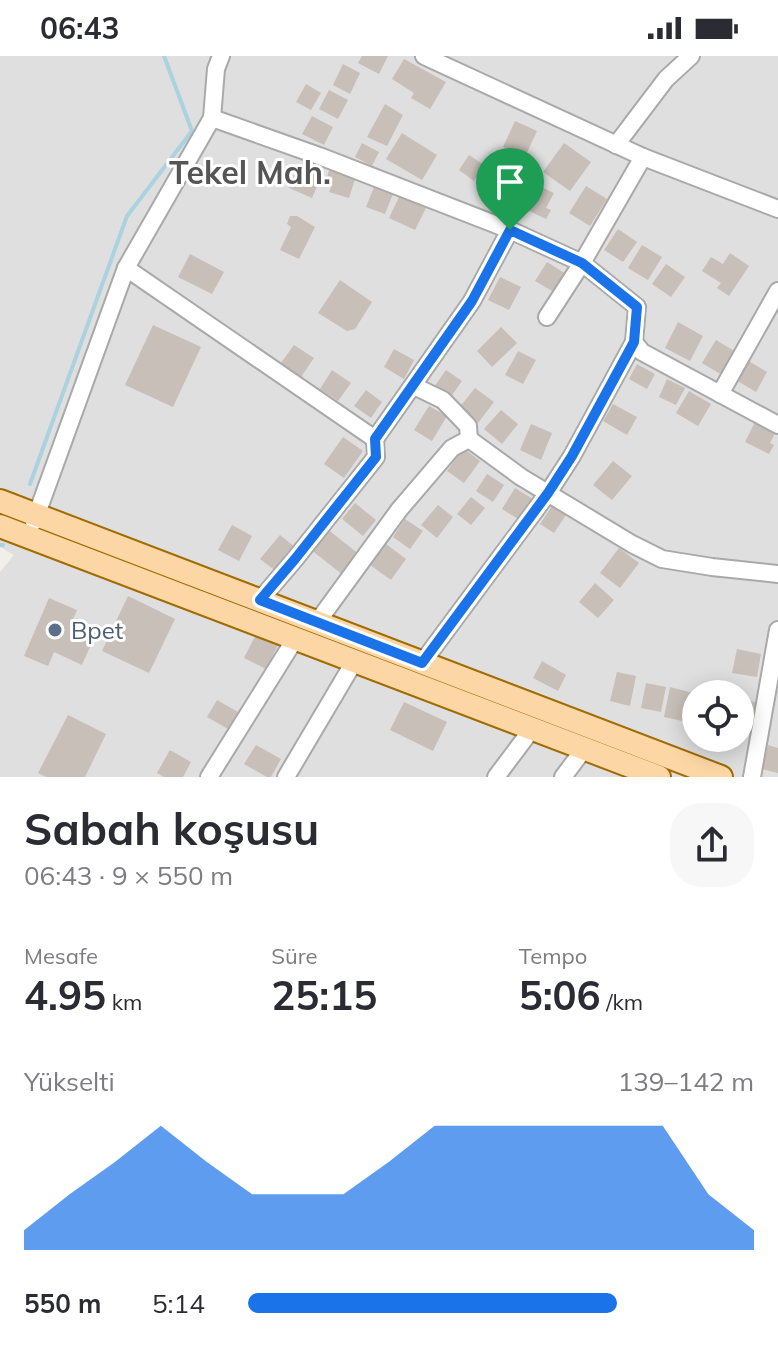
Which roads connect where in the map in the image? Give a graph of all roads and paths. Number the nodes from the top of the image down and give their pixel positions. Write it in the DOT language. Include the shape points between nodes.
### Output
graph roads {
  1 [pos="221,56"];
  2 [pos="424,56"];
  3 [pos="691,56"];
  4 [pos="212,118"];
  5 [pos="616,145"];
  6 [pos="643,157"];
  7 [pos="778,209"];
  8 [pos="510,230"];
  9 [pos="582,263"];
  10 [pos="126,268"];
  11 [pos="778,291"];
  12 [pos="547,317"];
  13 [pos="634,342"];
  14 [pos="414,386"];
  15 [pos="720,394"];
  16 [pos="778,425"];
  17 [pos="375,439"];
  18 [pos="469,439"];
  19 [pos="548,493"];
  20 [pos="0,501"];
  21 [pos="36,515"];
  22 [pos="0,526"];
  23 [pos="28,538"];
  24 [pos="778,574"];
  25 [pos="260,600"];
  26 [pos="318,621"];
  27 [pos="778,630"];
  28 [pos="295,639"];
  29 [pos="354,662"];
  30 [pos="422,663"];
  31 [pos="532,729"];
  32 [pos="584,749"];
  33 [pos="630,772"];
  34 [pos="209,777"];
  35 [pos="286,777"];
  36 [pos="496,777"];
  37 [pos="563,777"];
  38 [pos="659,777"];
  39 [pos="721,777"];
  40 [pos="752,777"];
  1 -- 4 [label="street"];
  2 -- 5 [label="street"];
  3 -- 5 [label="street" via="666,79"];
  4 -- 8 [label="street"];
  4 -- 10 [label="street"];
  5 -- 6 [label="street"];
  6 -- 7 [label="street"];
  6 -- 9 [label="street"];
  8 -- 9 [label="street"];
  8 -- 14 [label="street" via="472,301"];
  9 -- 12 [label="street"];
  9 -- 13 [label="street" via="637,307"];
  10 -- 17 [label="street"];
  10 -- 21 [label="street"];
  11 -- 15 [label="street"];
  13 -- 15 [label="street" via="642,352"];
  13 -- 19 [label="street"];
  14 -- 17 [label="street"];
  14 -- 18 [label="street" via="443,400 468,426"];
  15 -- 16 [label="street"];
  17 -- 25 [label="street" via="376,457"];
  18 -- 19 [label="street"];
  18 -- 26 [label="street" via="452,448 399,510"];
  19 -- 24 [label="street" via="662,559"];
  19 -- 30 [label="street"];
  20 -- 21 [label="main road"];
  21 -- 23 [label="street"];
  21 -- 25 [label="main road"];
  22 -- 23 [label="main road"];
  23 -- 28 [label="main road"];
  25 -- 26 [label="main road"];
  26 -- 30 [label="main road"];
  27 -- 40 [label="street"];
  28 -- 29 [label="main road"];
  28 -- 34 [label="street"];
  29 -- 31 [label="main road"];
  29 -- 35 [label="street"];
  30 -- 39 [label="main road"];
  31 -- 32 [label="main road"];
  31 -- 36 [label="street"];
  32 -- 33 [label="main road"];
  32 -- 37 [label="street"];
  33 -- 38 [label="main road"];
}
